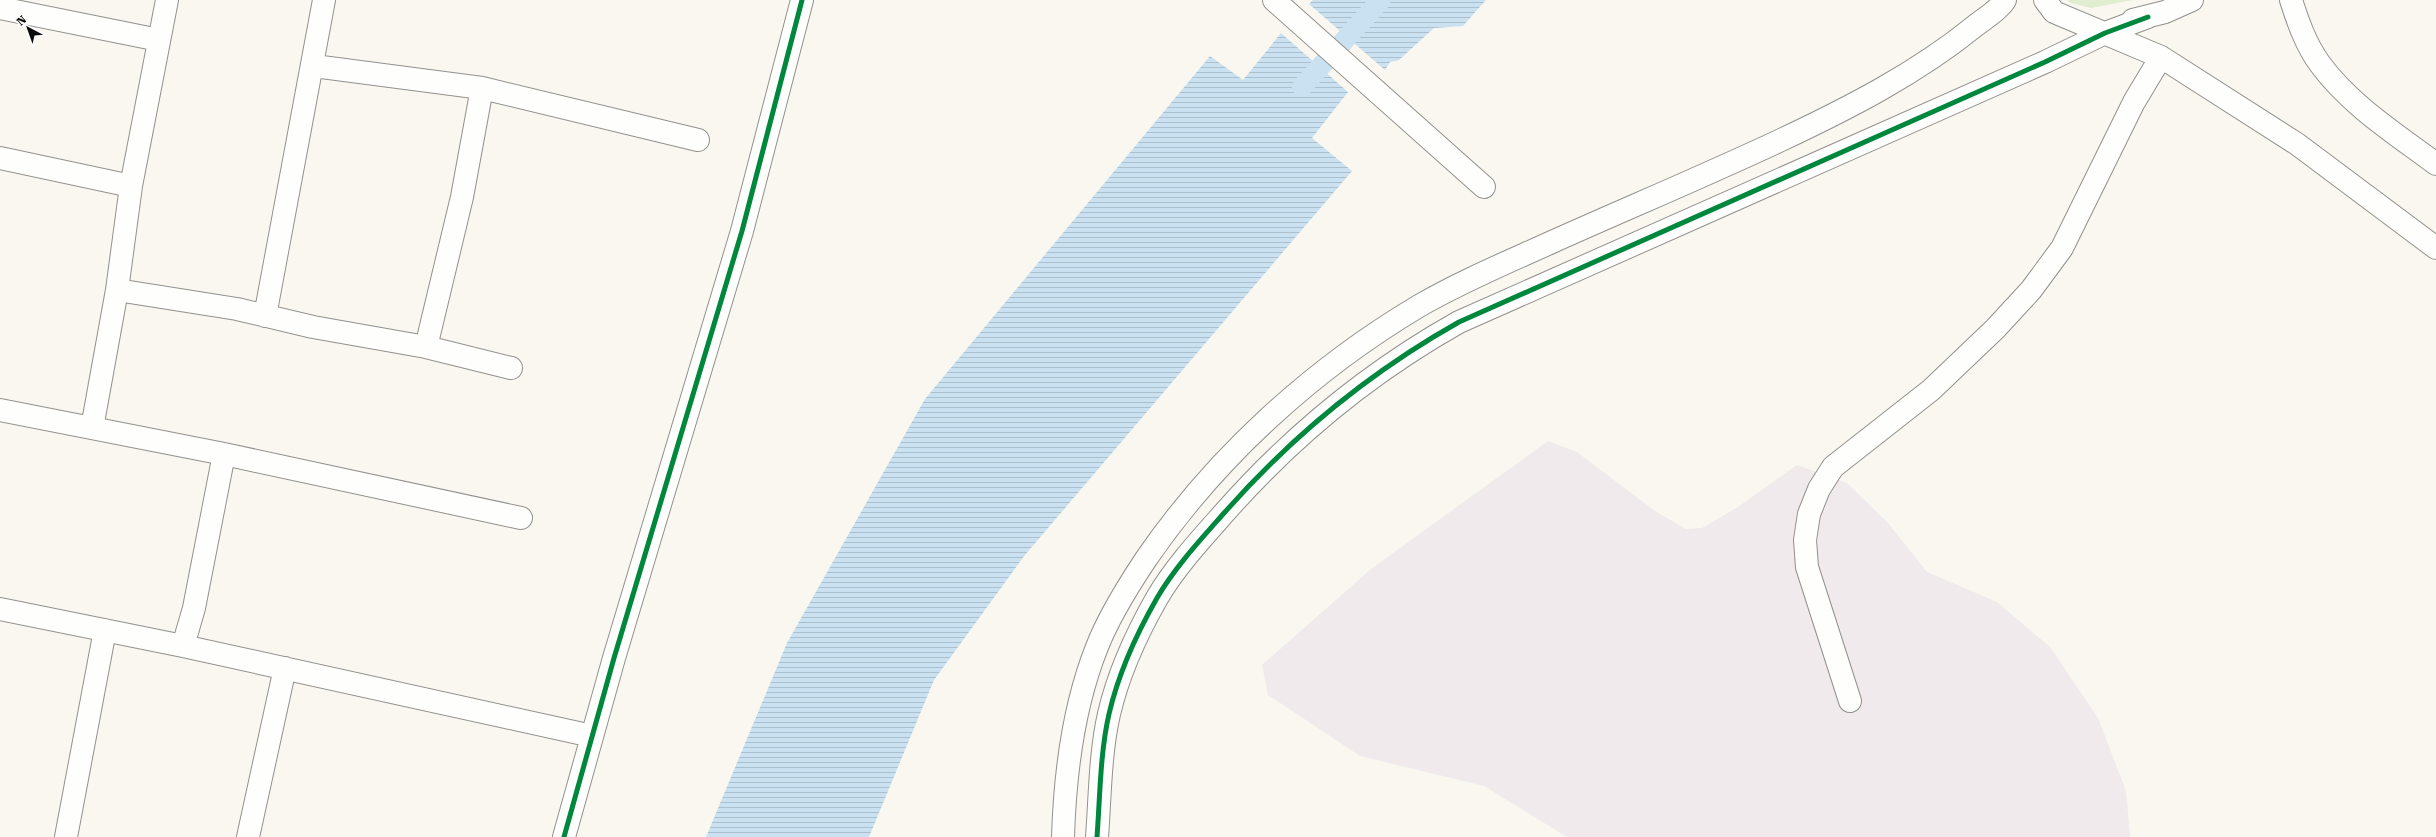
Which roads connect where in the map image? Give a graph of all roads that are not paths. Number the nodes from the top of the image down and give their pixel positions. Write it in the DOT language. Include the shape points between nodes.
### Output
graph roads {
  1 [pos="167,0"];
  2 [pos="324,0"];
  3 [pos="802,0"];
  4 [pos="2005,0"];
  5 [pos="2033,0"];
  6 [pos="2192,0"];
  7 [pos="2290,0"];
  8 [pos="1280,5"];
  9 [pos="2050,6"];
  10 [pos="28,7"];
  11 [pos="0,8"];
  12 [pos="2148,17"];
  13 [pos="2078,21"];
  14 [pos="2105,33"];
  15 [pos="159,40"];
  16 [pos="2161,57"];
  17 [pos="314,66"];
  18 [pos="482,88"];
  19 [pos="698,140"];
  20 [pos="0,158"];
  21 [pos="2436,164"];
  22 [pos="131,186"];
  23 [pos="1484,187"];
  24 [pos="2436,248"];
  25 [pos="116,290"];
  26 [pos="265,316"];
  27 [pos="426,347"];
  28 [pos="511,368"];
  29 [pos="0,410"];
  30 [pos="92,428"];
  31 [pos="224,454"];
  32 [pos="521,518"];
  33 [pos="0,610"];
  34 [pos="104,630"];
  35 [pos="183,646"];
  36 [pos="285,668"];
  37 [pos="1850,701"];
  38 [pos="592,736"];
  39 [pos="66,837"];
  40 [pos="248,837"];
  41 [pos="564,837"];
  42 [pos="1062,837"];
  43 [pos="1097,837"];
  1 -- 15 [label="street"];
  2 -- 17 [label="street"];
  3 -- 38 [label="street" via="742,231"];
  4 -- 42 [label="street" via="1962,37 1913,72 1800,132 1489,270 1421,305 1359,344 1308,383 1211,477 1165,532 1128,586 1097,646 1075,718 1064,793"];
  5 -- 9 [label="street"];
  6 -- 12 [label="street"];
  7 -- 21 [label="street" via="2300,30 2320,64 2344,93"];
  8 -- 23 [label="street"];
  9 -- 13 [label="street"];
  10 -- 11 [label="street"];
  10 -- 15 [label="street"];
  12 -- 13 [label="street" via="2111,22"];
  12 -- 14 [label="street"];
  13 -- 14 [label="street"];
  14 -- 16 [label="street"];
  14 -- 43 [label="street" via="1459,322 1415,346 1334,404 1287,446 1243,491 1199,541 1158,597 1130,653 1109,715"];
  15 -- 22 [label="street"];
  16 -- 24 [label="street" via="2297,144"];
  16 -- 37 [label="street" via="2134,102 2062,248 2031,290 1995,329 1931,390 1834,467 1819,490 1809,514 1805,540 1807,567"];
  17 -- 18 [label="street"];
  17 -- 26 [label="street"];
  18 -- 19 [label="street"];
  18 -- 27 [label="street" via="462,197"];
  20 -- 22 [label="street"];
  22 -- 25 [label="street"];
  25 -- 26 [label="street" via="237,309"];
  25 -- 30 [label="street"];
  26 -- 27 [label="street"];
  27 -- 28 [label="street"];
  29 -- 30 [label="street"];
  30 -- 31 [label="street"];
  31 -- 32 [label="street"];
  31 -- 35 [label="street" via="194,608"];
  33 -- 34 [label="street"];
  34 -- 35 [label="street"];
  34 -- 39 [label="street"];
  35 -- 36 [label="street"];
  36 -- 38 [label="street"];
  36 -- 40 [label="street"];
  38 -- 41 [label="street"];
}
